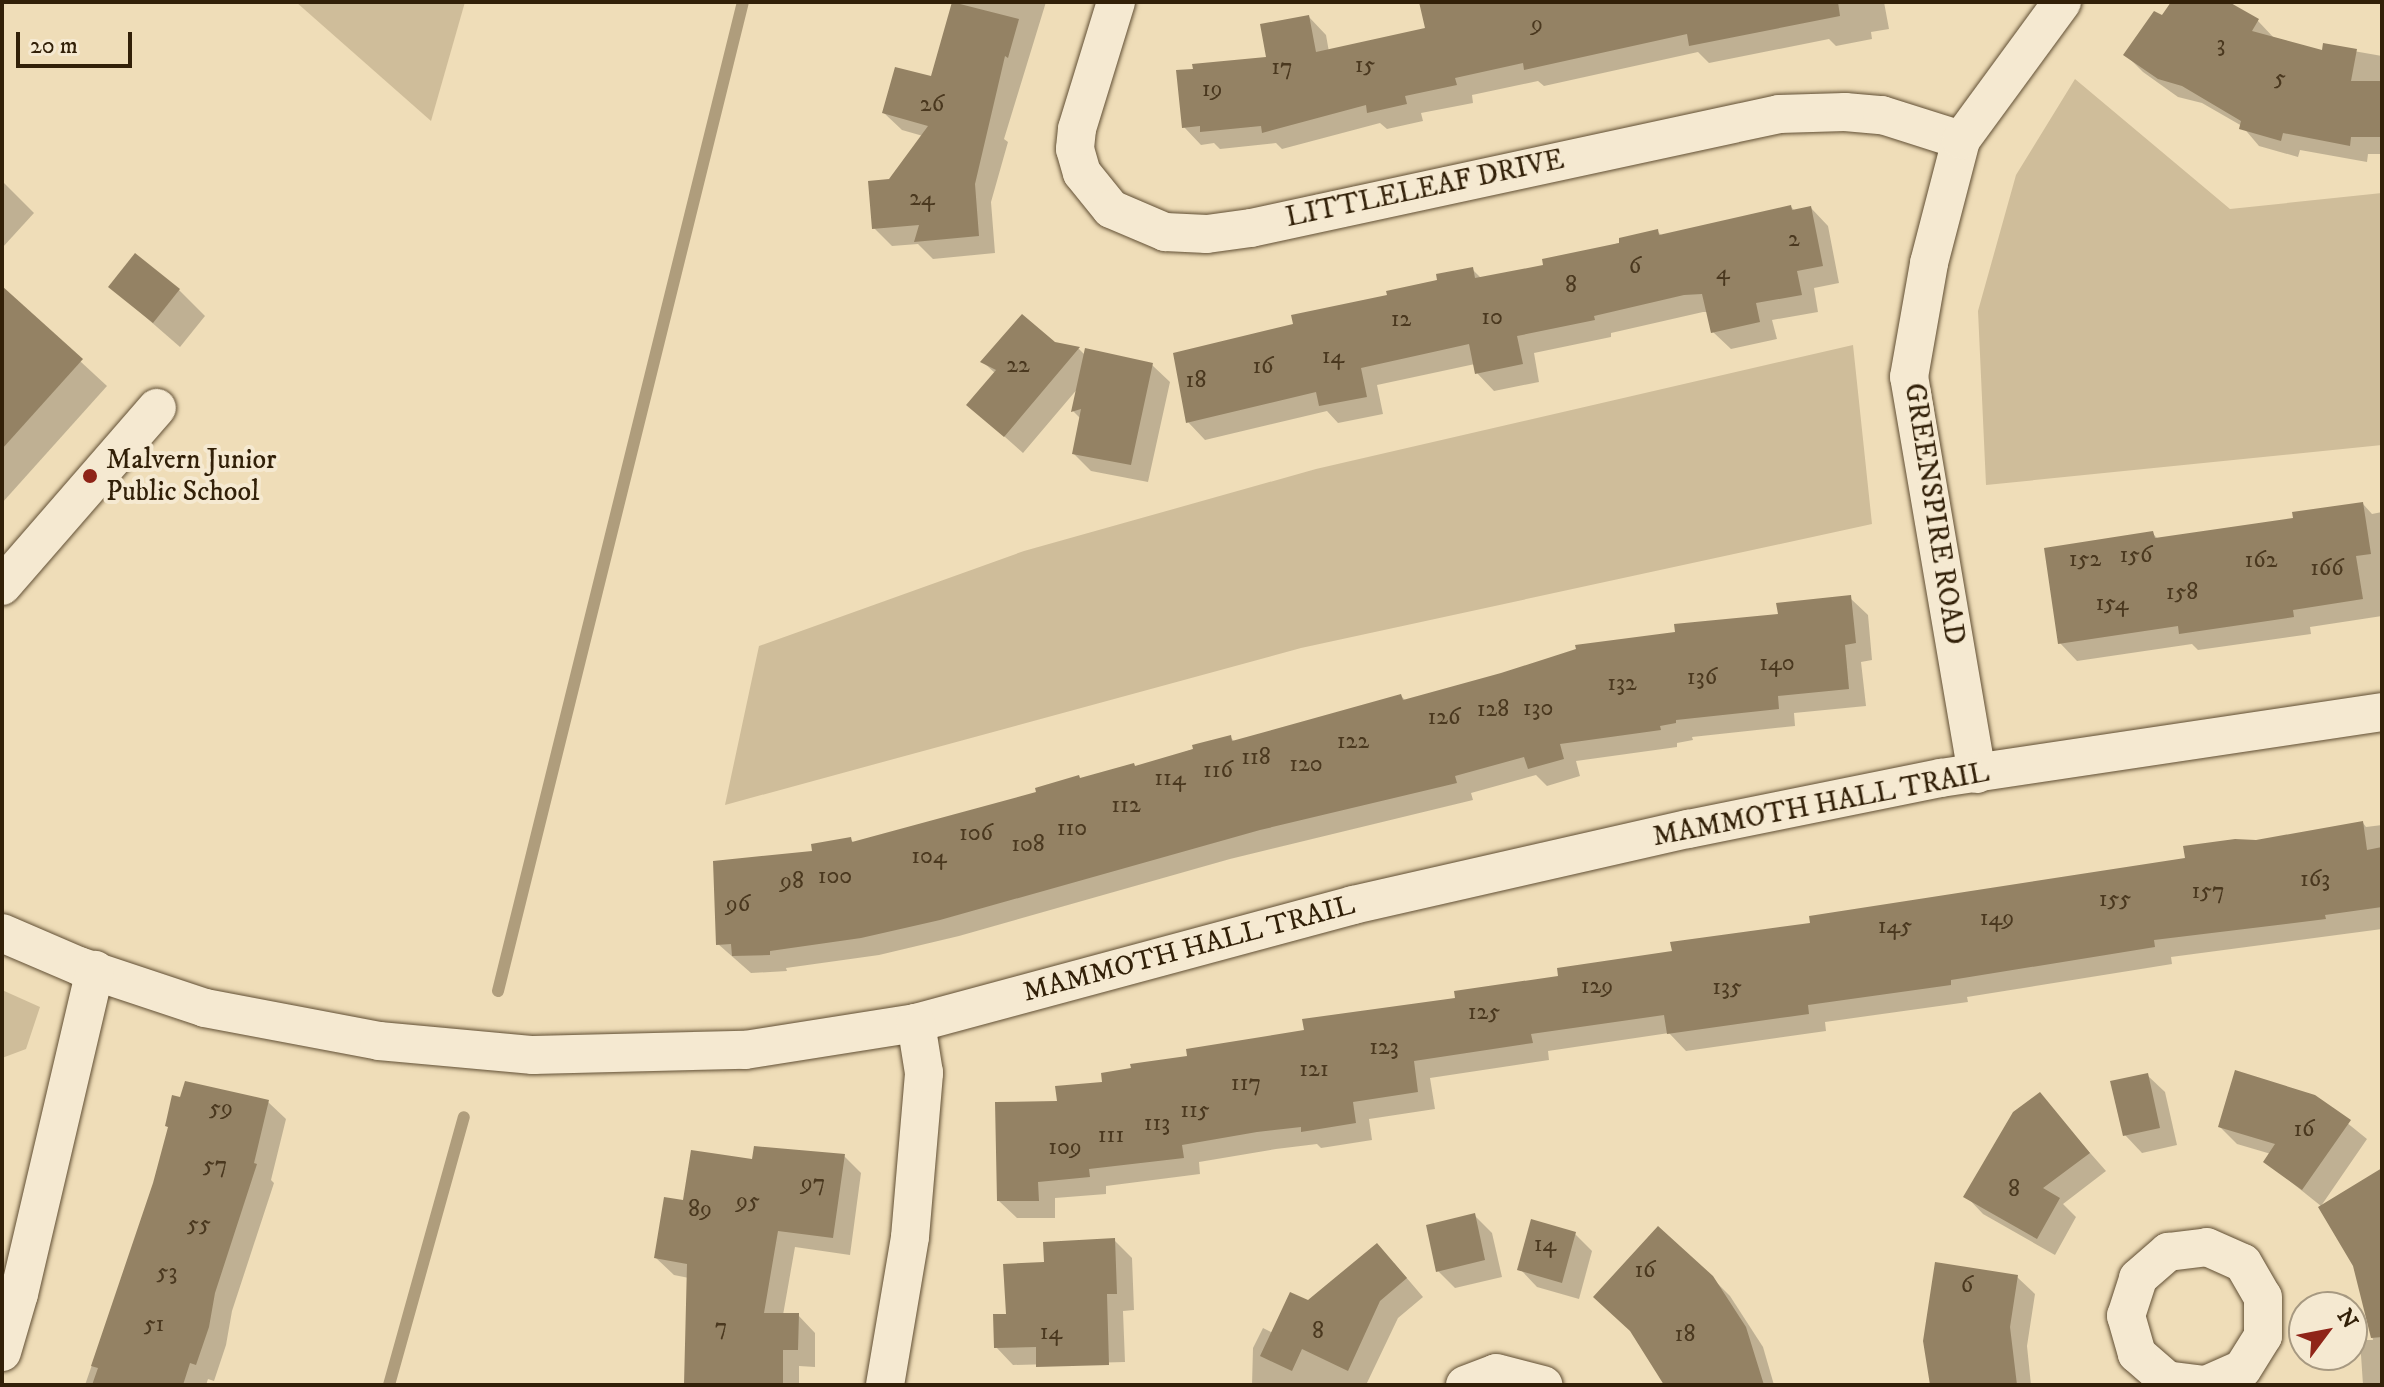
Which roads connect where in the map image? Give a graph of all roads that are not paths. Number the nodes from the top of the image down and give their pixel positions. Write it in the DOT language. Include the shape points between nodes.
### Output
graph roads {
  1 [pos="1116,2"];
  2 [pos="2062,2"];
  3 [pos="1961,140"];
  4 [pos="157,408"];
  5 [pos="2,586"];
  6 [pos="2382,712"];
  7 [pos="1977,774"];
  8 [pos="2,933"];
  9 [pos="95,970"];
  10 [pos="916,1023"];
  11 [pos="2,1352"];
  12 [pos="885,1385"];
  13 [pos="1465,1385"];
  14 [pos="1543,1385"];
  1 -- 3 [label="street, LITTLELEAF DRIVE" via="1075,149 1082,173 1111,209 1165,232 1251,228 1779,114 1882,115"];
  2 -- 3 [label="street, GREENSPIRE ROAD"];
  3 -- 7 [label="street, GREENSPIRE ROAD" via="1929,263 1909,377"];
  4 -- 5 [label="street"];
  6 -- 7 [label="street, MAMMOTH HALL TRAIL"];
  7 -- 10 [label="street, MAMMOTH HALL TRAIL" via="1688,829 1353,905"];
  8 -- 9 [label="street, MAMMOTH HALL TRAIL"];
  9 -- 10 [label="street, MAMMOTH HALL TRAIL" via="157,994 256,1020 379,1041 533,1055 745,1050"];
  9 -- 11 [label="street"];
  10 -- 12 [label="street" via="924,1073 910,1237"];
  13 -- 14 [label="street" via="1496,1373"];
}
